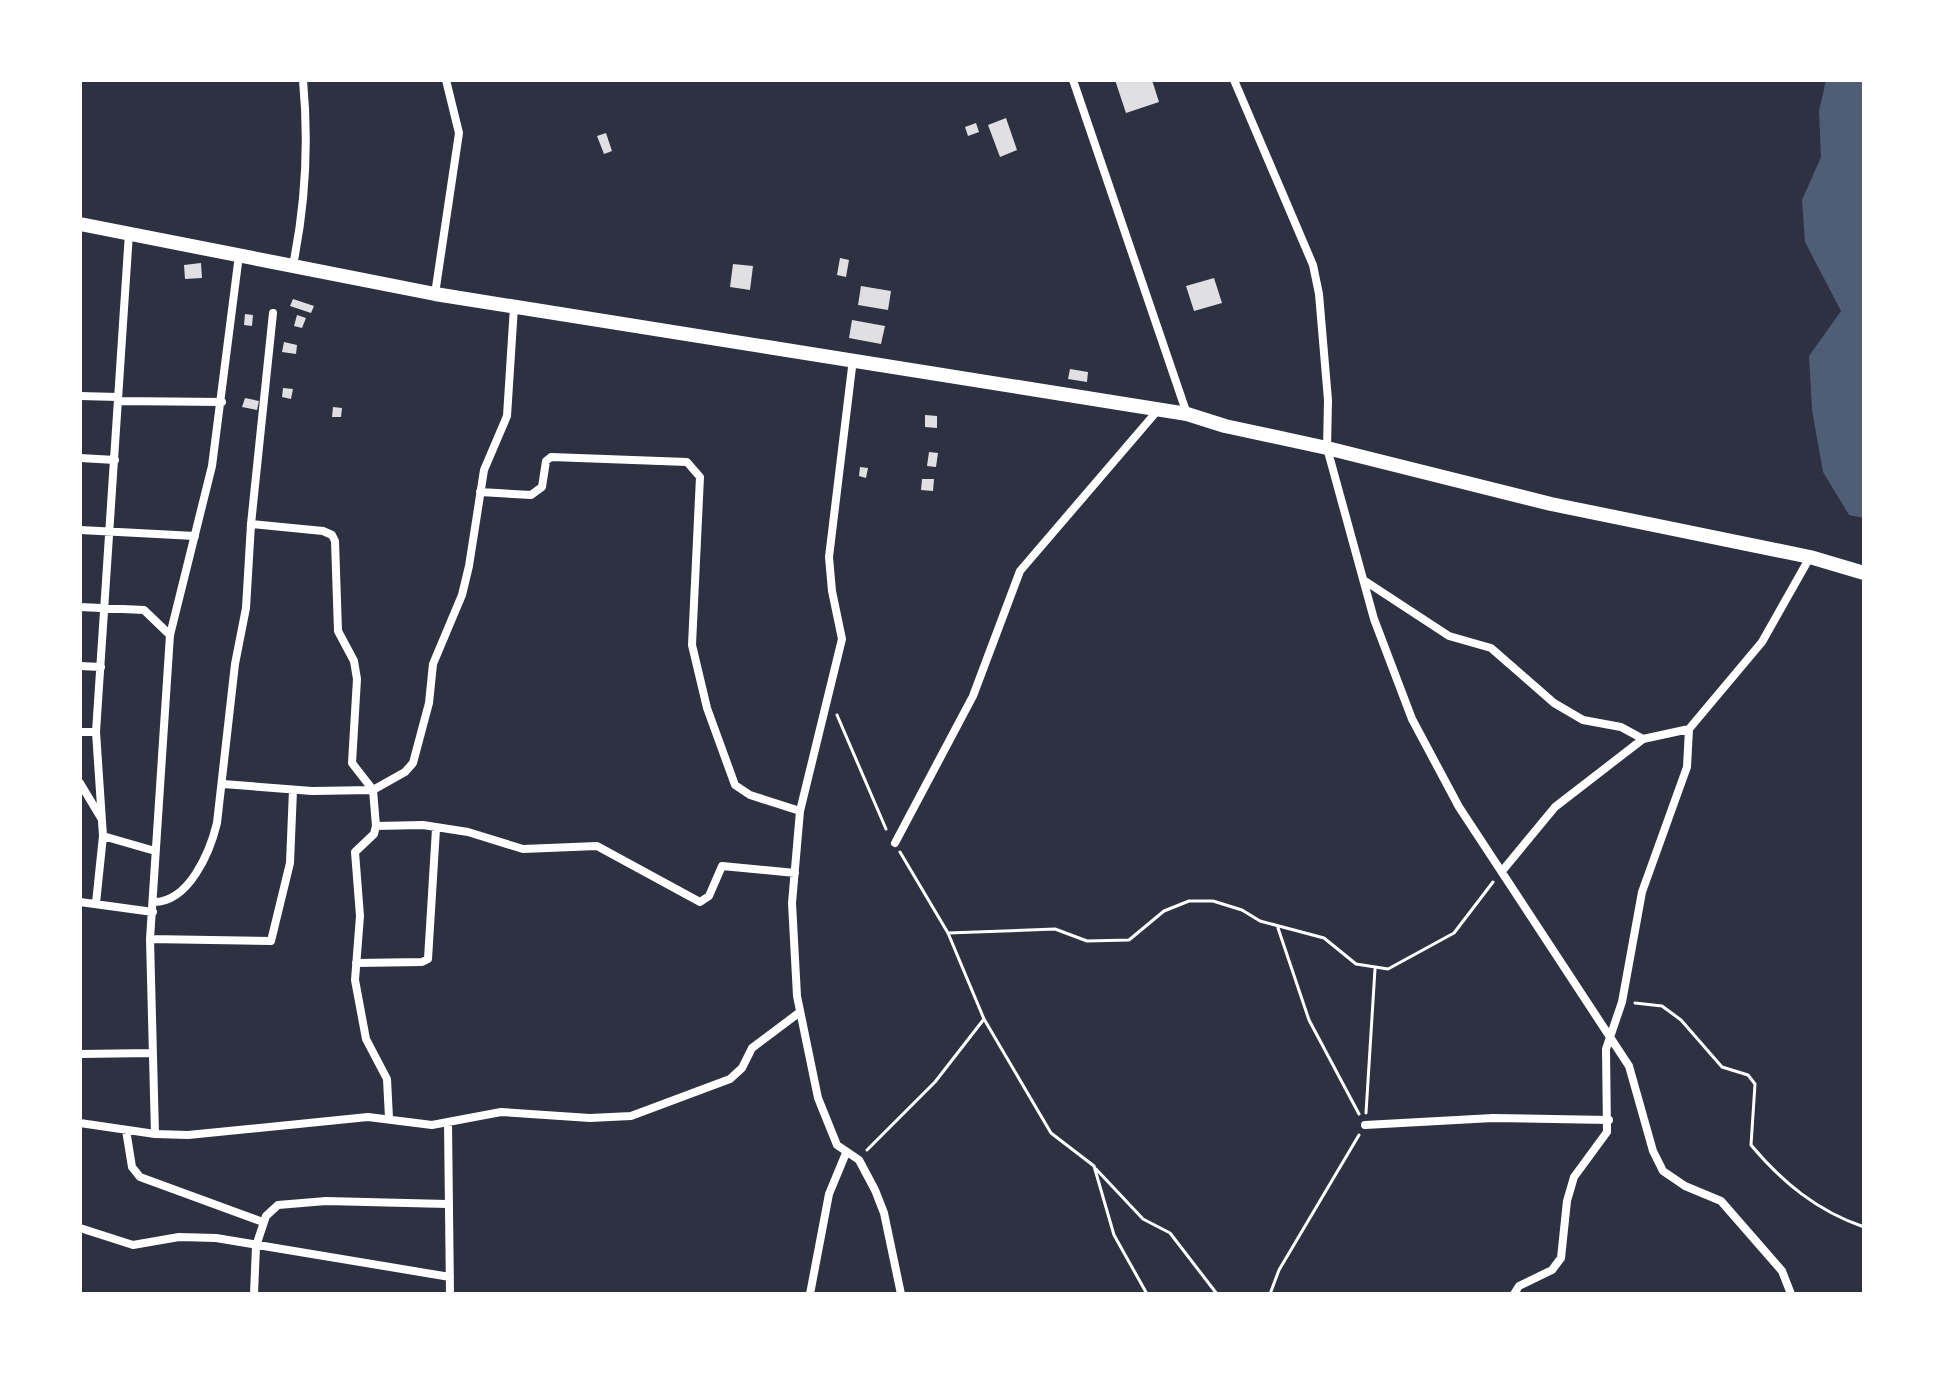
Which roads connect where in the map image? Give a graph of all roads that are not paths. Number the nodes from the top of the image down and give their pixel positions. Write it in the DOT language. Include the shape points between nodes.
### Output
graph roads {
  1 [pos="303,80"];
  2 [pos="446,80"];
  3 [pos="1073,80"];
  4 [pos="1234,80"];
  5 [pos="80,224"];
  6 [pos="129,233"];
  7 [pos="239,254"];
  8 [pos="293,265"];
  9 [pos="435,294"];
  10 [pos="514,307"];
  11 [pos="273,313"];
  12 [pos="853,359"];
  13 [pos="80,396"];
  14 [pos="118,399"];
  15 [pos="222,402"];
  16 [pos="1158,409"];
  17 [pos="1187,414"];
  18 [pos="1327,448"];
  19 [pos="80,458"];
  20 [pos="115,460"];
  21 [pos="480,492"];
  22 [pos="251,524"];
  23 [pos="80,530"];
  24 [pos="111,533"];
  25 [pos="195,536"];
  26 [pos="1810,557"];
  27 [pos="1864,573"];
  28 [pos="1365,581"];
  29 [pos="80,607"];
  30 [pos="105,607"];
  31 [pos="170,635"];
  32 [pos="80,666"];
  33 [pos="101,667"];
  34 [pos="1689,729"];
  35 [pos="80,732"];
  36 [pos="96,732"];
  37 [pos="1643,739"];
  38 [pos="80,783"];
  39 [pos="223,784"];
  40 [pos="293,790"];
  41 [pos="373,790"];
  42 [pos="800,811"];
  43 [pos="101,818"];
  44 [pos="376,826"];
  45 [pos="436,829"];
  46 [pos="103,836"];
  47 [pos="895,843"];
  48 [pos="155,851"];
  49 [pos="1503,870"];
  50 [pos="795,873"];
  51 [pos="80,902"];
  52 [pos="96,903"];
  53 [pos="153,907"];
  54 [pos="150,939"];
  55 [pos="356,963"];
  56 [pos="800,1012"];
  57 [pos="1611,1039"];
  58 [pos="151,1053"];
  59 [pos="80,1054"];
  60 [pos="389,1118"];
  61 [pos="1609,1120"];
  62 [pos="80,1123"];
  63 [pos="448,1123"];
  64 [pos="1365,1125"];
  65 [pos="126,1130"];
  66 [pos="155,1134"];
  67 [pos="846,1153"];
  68 [pos="447,1204"];
  69 [pos="263,1222"];
  70 [pos="80,1228"];
  71 [pos="256,1246"];
  72 [pos="450,1277"];
  73 [pos="254,1294"];
  74 [pos="450,1294"];
  75 [pos="810,1294"];
  76 [pos="901,1294"];
  77 [pos="1514,1294"];
  78 [pos="1791,1294"];
  1 -- 8 [label="street" via="306,189"];
  2 -- 9 [label="street" via="459,133"];
  3 -- 17 [label="street"];
  4 -- 18 [label="street" via="1313,265 1328,400"];
  5 -- 6 [label="street"];
  6 -- 7 [label="street"];
  6 -- 14 [label="street"];
  7 -- 8 [label="street"];
  7 -- 15 [label="street"];
  8 -- 9 [label="street"];
  9 -- 10 [label="street"];
  10 -- 12 [label="street"];
  10 -- 21 [label="street" via="507,416"];
  11 -- 22 [label="street"];
  12 -- 16 [label="street"];
  12 -- 42 [label="street" via="829,557 842,639 840,660"];
  13 -- 14 [label="street"];
  14 -- 15 [label="street"];
  14 -- 20 [label="street"];
  15 -- 25 [label="street"];
  16 -- 17 [label="street"];
  16 -- 47 [label="street" via="1020,571 973,696"];
  17 -- 18 [label="street"];
  18 -- 26 [label="street" via="1551,504"];
  18 -- 28 [label="street"];
  19 -- 20 [label="street"];
  20 -- 24 [label="street"];
  21 -- 41 [label="street" via="462,595 440,641 413,763"];
  21 -- 42 [label="street" via="531,495 542,487 551,457 687,462 695,468 700,477 692,645 707,708 735,785"];
  22 -- 39 [label="street" via="246,608"];
  22 -- 41 [label="street" via="323,531 334,538 338,631 357,679 352,763"];
  23 -- 24 [label="street"];
  24 -- 25 [label="street"];
  24 -- 30 [label="street"];
  25 -- 31 [label="street"];
  26 -- 27 [label="street"];
  26 -- 34 [label="street" via="1762,642"];
  28 -- 37 [label="street" via="1449,636 1491,648 1573,714"];
  28 -- 49 [label="street" via="1412,719 1459,807"];
  29 -- 30 [label="street"];
  30 -- 31 [label="street" via="148,612"];
  30 -- 33 [label="street"];
  31 -- 48 [label="street"];
  32 -- 33 [label="street"];
  33 -- 36 [label="street"];
  34 -- 37 [label="street"];
  34 -- 57 [label="street" via="1691,747 1681,790 1642,892"];
  35 -- 36 [label="street"];
  36 -- 43 [label="street"];
  37 -- 49 [label="street" via="1555,807"];
  38 -- 43 [label="street"];
  39 -- 40 [label="street"];
  39 -- 53 [label="street" via="214,835 192,879"];
  40 -- 41 [label="street"];
  40 -- 54 [label="street" via="290,863 271,941"];
  41 -- 44 [label="street"];
  42 -- 50 [label="street"];
  43 -- 46 [label="street"];
  44 -- 45 [label="street"];
  44 -- 55 [label="street" via="355,852 360,916"];
  45 -- 50 [label="street" via="468,832 523,849 597,846 700,902 709,896 722,866"];
  45 -- 55 [label="street" via="428,959"];
  46 -- 48 [label="street"];
  46 -- 52 [label="street"];
  48 -- 53 [label="street"];
  49 -- 57 [label="street"];
  50 -- 56 [label="street" via="792,903"];
  51 -- 52 [label="street"];
  52 -- 53 [label="street"];
  53 -- 54 [label="street"];
  54 -- 58 [label="street"];
  55 -- 60 [label="street" via="366,1039 387,1079"];
  56 -- 63 [label="street" via="752,1048 730,1079 646,1112 590,1118 501,1112"];
  56 -- 67 [label="street" via="818,1098 837,1145"];
  57 -- 61 [label="street" via="1605,1061"];
  57 -- 78 [label="street" via="1634,1078 1663,1171 1728,1207 1782,1271"];
  58 -- 59 [label="street"];
  58 -- 66 [label="street"];
  60 -- 63 [label="street"];
  60 -- 66 [label="street"];
  61 -- 64 [label="street" via="1493,1118"];
  61 -- 77 [label="street" via="1603,1141 1574,1177 1561,1258 1552,1270 1519,1286"];
  62 -- 65 [label="street"];
  63 -- 68 [label="street"];
  65 -- 66 [label="street"];
  65 -- 69 [label="street" via="132,1167 140,1177"];
  67 -- 75 [label="street" via="829,1194"];
  67 -- 76 [label="street" via="859,1160 884,1213"];
  68 -- 69 [label="street" via="284,1203"];
  68 -- 72 [label="street"];
  69 -- 71 [label="street"];
  70 -- 71 [label="street" via="133,1245 194,1237"];
  71 -- 72 [label="street"];
  71 -- 73 [label="street"];
  72 -- 74 [label="street"];
}
